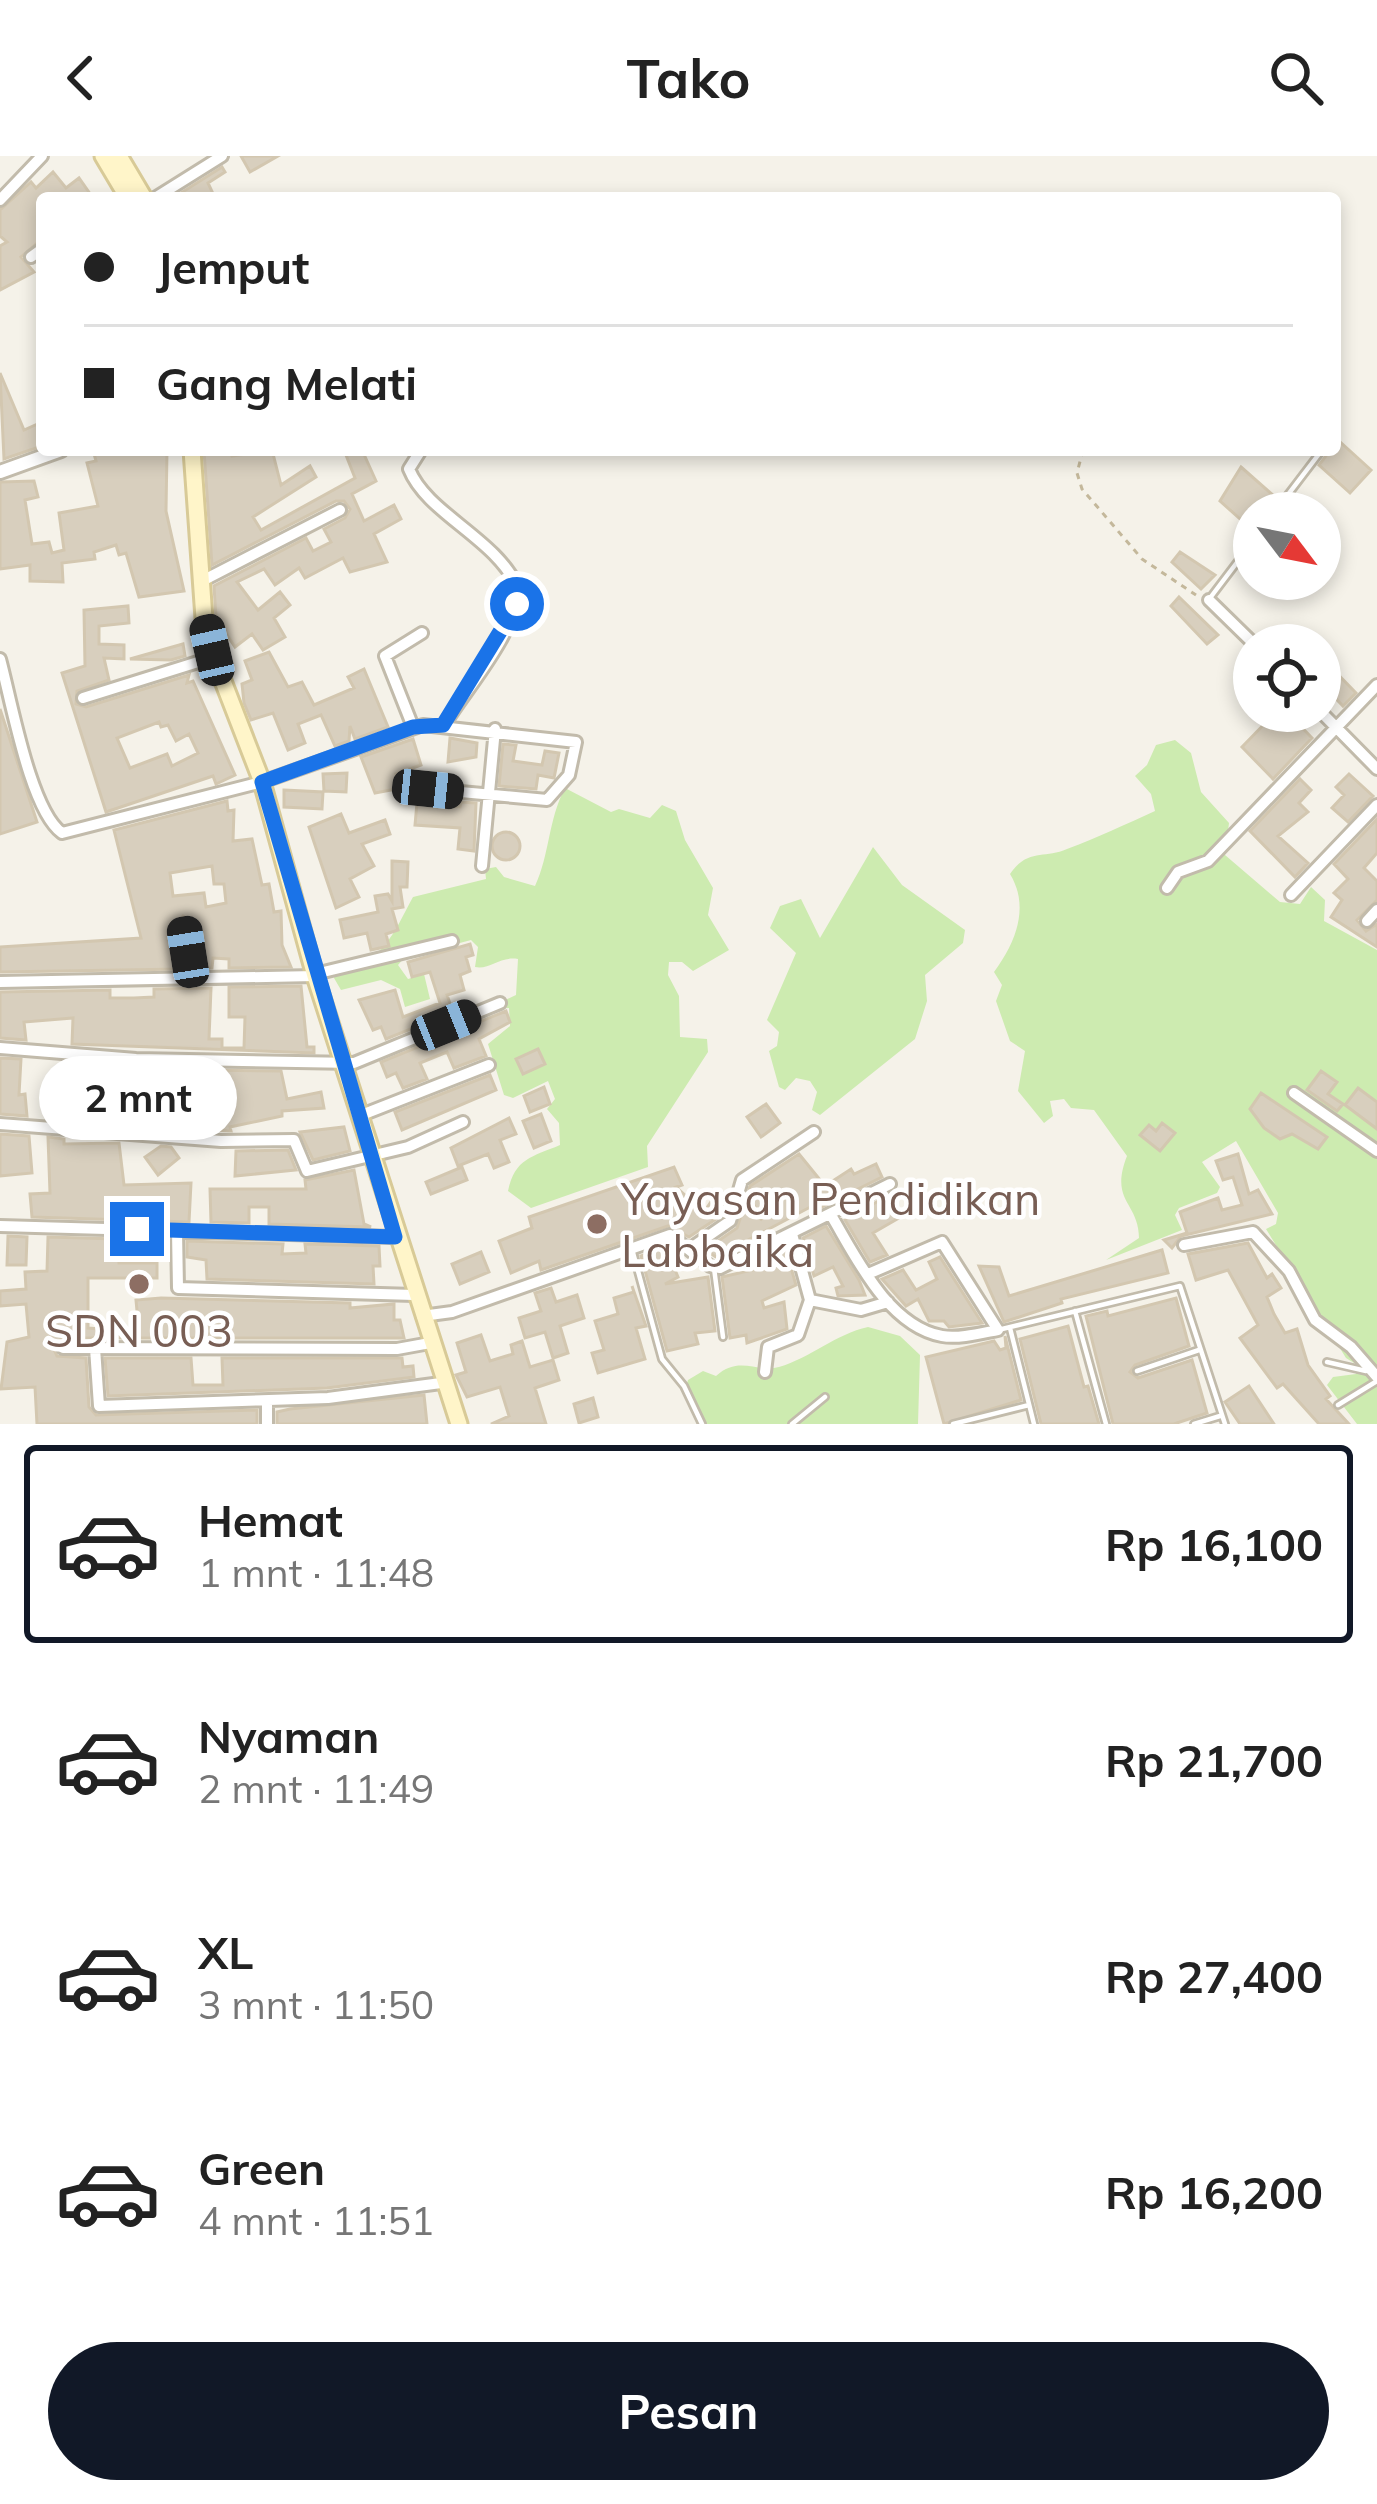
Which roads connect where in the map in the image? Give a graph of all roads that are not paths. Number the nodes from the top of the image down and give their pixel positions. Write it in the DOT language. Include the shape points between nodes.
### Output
graph roads {
  1 [pos="42,156"];
  2 [pos="103,156"];
  3 [pos="118,156"];
  4 [pos="222,156"];
  5 [pos="131,192"];
  6 [pos="132,192"];
  7 [pos="143,192"];
  8 [pos="0,200"];
  9 [pos="44,456"];
  10 [pos="192,456"];
  11 [pos="417,456"];
  12 [pos="1317,456"];
  13 [pos="0,472"];
  14 [pos="1290,492"];
  15 [pos="340,510"];
  16 [pos="1233,568"];
  17 [pos="202,581"];
  18 [pos="1209,600"];
  19 [pos="1234,624"];
  20 [pos="422,633"];
  21 [pos="213,653"];
  22 [pos="0,658"];
  23 [pos="1377,685"];
  24 [pos="82,698"];
  25 [pos="1341,722"];
  26 [pos="443,725"];
  27 [pos="413,727"];
  28 [pos="495,729"];
  29 [pos="1331,732"];
  30 [pos="1341,732"];
  31 [pos="1377,769"];
  32 [pos="262,782"];
  33 [pos="428,789"];
  34 [pos="486,795"];
  35 [pos="1377,805"];
  36 [pos="482,866"];
  37 [pos="1167,888"];
  38 [pos="1291,895"];
  39 [pos="1377,910"];
  40 [pos="1367,921"];
  41 [pos="184,926"];
  42 [pos="452,941"];
  43 [pos="315,975"];
  44 [pos="193,977"];
  45 [pos="0,982"];
  46 [pos="500,1003"];
  47 [pos="0,1048"];
  48 [pos="342,1063"];
  49 [pos="490,1065"];
  50 [pos="1294,1093"];
  51 [pos="358,1116"];
  52 [pos="464,1121"];
  53 [pos="0,1124"];
  54 [pos="814,1132"];
  55 [pos="1377,1151"];
  56 [pos="371,1156"];
  57 [pos="890,1184"];
  58 [pos="831,1215"];
  59 [pos="0,1226"];
  60 [pos="177,1231"];
  61 [pos="792,1234"];
  62 [pos="395,1237"];
  63 [pos="1184,1245"];
  64 [pos="632,1248"];
  65 [pos="691,1248"];
  66 [pos="715,1268"];
  67 [pos="868,1274"];
  68 [pos="414,1295"];
  69 [pos="810,1300"];
  70 [pos="888,1302"];
  71 [pos="1075,1311"];
  72 [pos="422,1316"];
  73 [pos="1004,1329"];
  74 [pos="723,1337"];
  75 [pos="430,1343"];
  76 [pos="63,1348"];
  77 [pos="95,1348"];
  78 [pos="1199,1350"];
  79 [pos="1327,1362"];
  80 [pos="1137,1371"];
  81 [pos="766,1372"];
  82 [pos="1375,1376"];
  83 [pos="441,1383"];
  84 [pos="825,1397"];
  85 [pos="267,1401"];
  86 [pos="1029,1405"];
  87 [pos="1338,1405"];
  88 [pos="1220,1416"];
  89 [pos="267,1424"];
  90 [pos="459,1424"];
  91 [pos="702,1424"];
  92 [pos="792,1424"];
  93 [pos="953,1424"];
  94 [pos="1034,1424"];
  95 [pos="1106,1424"];
  96 [pos="1194,1424"];
  97 [pos="1225,1424"];
  1 -- 8 [label="street"];
  2 -- 5 [label="main road"];
  3 -- 6 [label="main road"];
  4 -- 7 [label="street"];
  9 -- 13 [label="street"];
  10 -- 17 [label="main road"];
  11 -- 26 [label="street" via="409,469 416,483 472,531 518,588 502,633"];
  12 -- 14 [label="lane"];
  15 -- 17 [label="street"];
  16 -- 18 [label="lane"];
  17 -- 21 [label="main road"];
  18 -- 19 [label="street"];
  20 -- 27 [label="street" via="385,656"];
  21 -- 24 [label="street"];
  21 -- 32 [label="main road"];
  22 -- 32 [label="street" via="35,783 58,831"];
  23 -- 25 [label="street"];
  26 -- 27 [label="street"];
  26 -- 28 [label="street"];
  27 -- 32 [label="street"];
  28 -- 34 [label="street"];
  28 -- 34 [label="street" via="576,746 569,775 547,800"];
  29 -- 37 [label="street" via="1208,861 1178,872"];
  30 -- 31 [label="street"];
  32 -- 43 [label="main road"];
  33 -- 34 [label="street"];
  34 -- 36 [label="street"];
  35 -- 38 [label="street"];
  39 -- 40 [label="street"];
  41 -- 44 [label="street"];
  42 -- 43 [label="street"];
  43 -- 44 [label="street"];
  43 -- 48 [label="main road"];
  44 -- 45 [label="street"];
  46 -- 48 [label="street"];
  47 -- 48 [label="street"];
  48 -- 51 [label="main road"];
  49 -- 51 [label="street"];
  50 -- 55 [label="street"];
  51 -- 56 [label="main road"];
  52 -- 56 [label="street"];
  53 -- 56 [label="street" via="294,1140 307,1171"];
  54 -- 65 [label="street" via="742,1180 730,1221"];
  56 -- 62 [label="main road"];
  57 -- 58 [label="street"];
  58 -- 61 [label="street"];
  58 -- 67 [label="street"];
  59 -- 60 [label="street"];
  60 -- 62 [label="street"];
  60 -- 68 [label="street" via="178,1288"];
  61 -- 66 [label="street"];
  61 -- 69 [label="street"];
  62 -- 68 [label="main road"];
  63 -- 82 [label="street" via="1253,1232 1289,1271 1315,1319"];
  64 -- 65 [label="street" via="674,1234"];
  64 -- 72 [label="street"];
  64 -- 91 [label="lane" via="662,1359"];
  65 -- 66 [label="street"];
  66 -- 74 [label="lane"];
  67 -- 70 [label="street"];
  67 -- 73 [label="street" via="942,1242"];
  68 -- 72 [label="main road"];
  69 -- 70 [label="street" via="862,1310"];
  69 -- 81 [label="street" via="798,1335 768,1346"];
  70 -- 73 [label="street" via="936,1334"];
  71 -- 73 [label="lane"];
  71 -- 78 [label="lane" via="1180,1286"];
  71 -- 95 [label="lane"];
  72 -- 75 [label="main road"];
  73 -- 86 [label="lane"];
  75 -- 77 [label="street"];
  75 -- 83 [label="main road"];
  76 -- 77 [label="street"];
  77 -- 85 [label="street" via="99,1406"];
  78 -- 80 [label="lane"];
  78 -- 88 [label="lane"];
  79 -- 82 [label="lane"];
  82 -- 87 [label="lane"];
  83 -- 85 [label="street"];
  83 -- 90 [label="main road"];
  84 -- 92 [label="lane"];
  85 -- 89 [label="street"];
  86 -- 93 [label="lane"];
  86 -- 94 [label="lane"];
  88 -- 96 [label="lane"];
  88 -- 97 [label="lane"];
}
